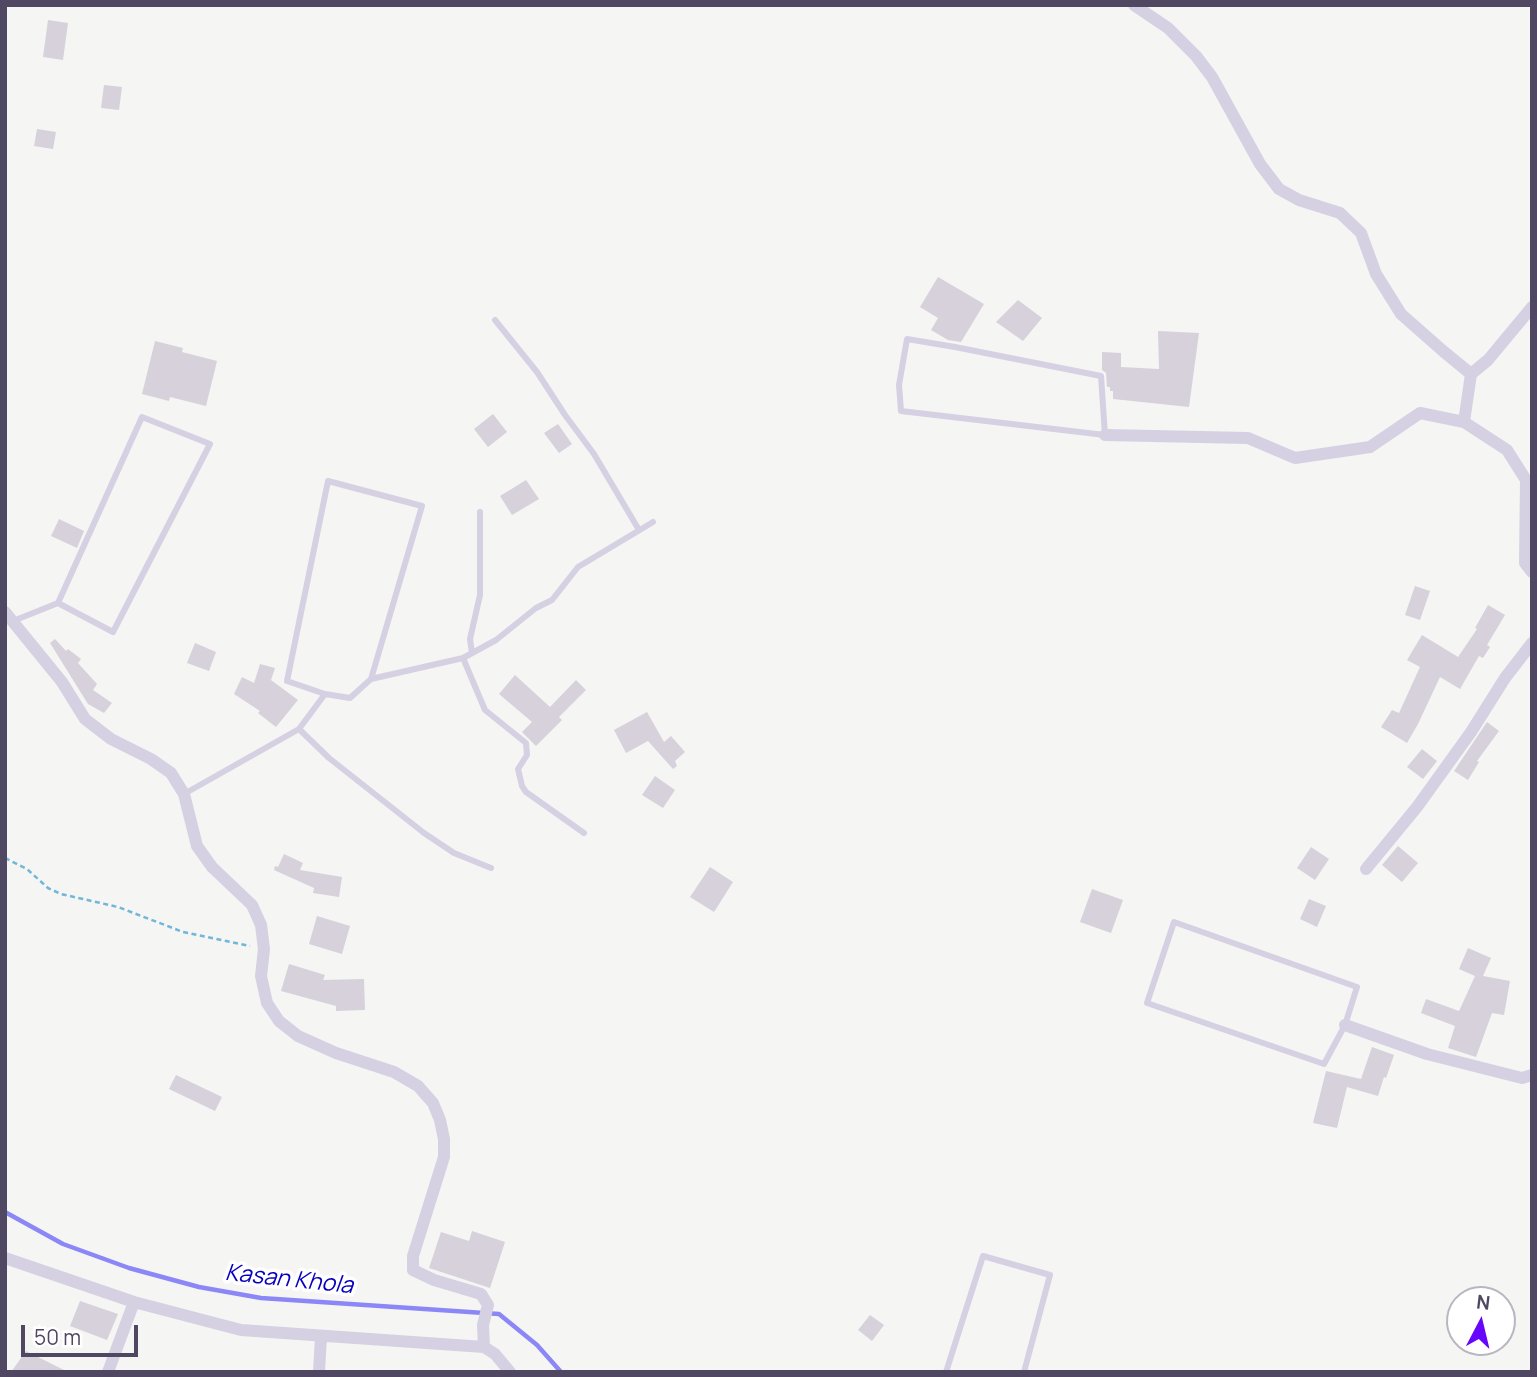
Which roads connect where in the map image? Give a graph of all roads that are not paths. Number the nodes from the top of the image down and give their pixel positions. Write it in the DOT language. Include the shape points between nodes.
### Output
graph roads {
  1 [pos="1135,5"];
  2 [pos="1532,307"];
  3 [pos="495,320"];
  4 [pos="1471,374"];
  5 [pos="1464,422"];
  6 [pos="1105,435"];
  7 [pos="480,512"];
  8 [pos="653,522"];
  9 [pos="639,530"];
  10 [pos="1532,572"];
  11 [pos="58,603"];
  12 [pos="9,616"];
  13 [pos="1532,643"];
  14 [pos="472,653"];
  15 [pos="463,658"];
  16 [pos="371,679"];
  17 [pos="325,694"];
  18 [pos="299,729"];
  19 [pos="184,794"];
  20 [pos="584,833"];
  21 [pos="491,868"];
  22 [pos="1366,869"];
  23 [pos="1345,1025"];
  24 [pos="1532,1075"];
  25 [pos="5,1258"];
  26 [pos="134,1302"];
  27 [pos="321,1336"];
  28 [pos="484,1347"];
  29 [pos="108,1372"];
  30 [pos="319,1372"];
  31 [pos="510,1372"];
  32 [pos="946,1372"];
  33 [pos="1024,1372"];
  1 -- 4 [label="street" via="1168,28 1196,56 1279,189 1340,213 1361,233 1376,274 1401,314"];
  2 -- 4 [label="street"];
  3 -- 9 [label="lane" via="594,454"];
  4 -- 5 [label="street"];
  5 -- 6 [label="street" via="1420,414 1370,447 1295,457 1248,438"];
  5 -- 10 [label="street" via="1507,450 1526,480 1525,563"];
  6 -- 6 [label="lane" via="901,411 899,385 906,340 1101,376"];
  7 -- 14 [label="lane" via="480,595 470,639"];
  8 -- 9 [label="lane"];
  9 -- 14 [label="lane" via="579,567 552,600"];
  11 -- 11 [label="lane" via="142,417 210,444 113,632"];
  11 -- 12 [label="lane"];
  12 -- 19 [label="street" via="85,719 171,773"];
  13 -- 22 [label="street" via="1417,807"];
  14 -- 15 [label="lane"];
  15 -- 16 [label="lane"];
  15 -- 20 [label="lane" via="485,710 526,743 527,755 518,769 526,792"];
  16 -- 17 [label="lane" via="350,698"];
  16 -- 17 [label="lane" via="422,506 328,481 287,681"];
  17 -- 18 [label="lane"];
  18 -- 19 [label="lane"];
  18 -- 21 [label="lane" via="424,833 453,853"];
  19 -- 28 [label="street" via="197,846 252,905 261,925 261,976 267,1003 279,1021 298,1036 336,1053 394,1072 418,1086 433,1103 444,1139 444,1157 413,1256 413,1270 481,1294 488,1305"];
  23 -- 23 [label="lane" via="1357,987 1174,922 1147,1003 1324,1064"];
  23 -- 24 [label="street" via="1427,1054 1522,1078"];
  25 -- 26 [label="street"];
  26 -- 27 [label="street" via="241,1330"];
  26 -- 29 [label="street"];
  27 -- 28 [label="street"];
  27 -- 30 [label="street"];
  28 -- 31 [label="street"];
  32 -- 33 [label="lane" via="983,1256 1050,1275"];
}
